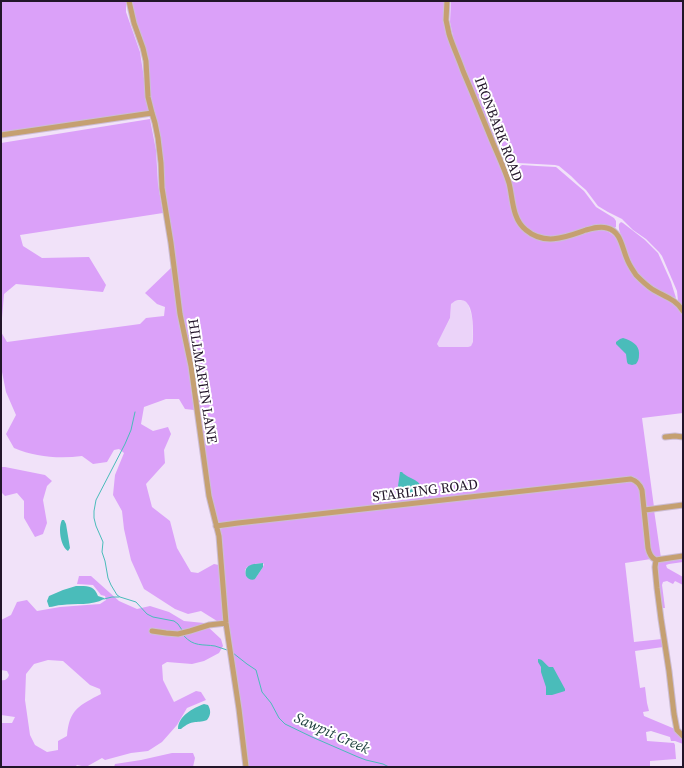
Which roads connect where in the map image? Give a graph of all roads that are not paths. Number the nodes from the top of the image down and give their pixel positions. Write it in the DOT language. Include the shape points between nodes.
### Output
graph roads {
  1 [pos="130,1"];
  2 [pos="447,1"];
  3 [pos="152,113"];
  4 [pos="1,135"];
  5 [pos="683,311"];
  6 [pos="665,437"];
  7 [pos="683,437"];
  8 [pos="683,505"];
  9 [pos="644,510"];
  10 [pos="216,526"];
  11 [pos="683,556"];
  12 [pos="656,560"];
  13 [pos="226,623"];
  14 [pos="152,631"];
  15 [pos="683,736"];
  16 [pos="246,767"];
  1 -- 3 [label="street, HILLMARTIN LANE" via="145,57"];
  2 -- 5 [label="street, IRONBARK ROAD" via="446,20 449,34 506,175 520,224 535,236 550,240 599,227 611,229 618,236 629,263 644,283 676,302"];
  3 -- 4 [label="street"];
  3 -- 10 [label="street, HILLMARTIN LANE" via="158,138 162,188 180,314 191,366 207,487"];
  6 -- 7 [label="street"];
  8 -- 9 [label="street"];
  9 -- 10 [label="street, STARLING ROAD" via="640,486 631,479"];
  9 -- 12 [label="street" via="648,548 651,557"];
  10 -- 13 [label="street, HILLMARTIN LANE"];
  11 -- 12 [label="street"];
  12 -- 15 [label="street" via="660,619 674,714 677,730"];
  13 -- 14 [label="street" via="178,634"];
  13 -- 16 [label="street, HILLMARTIN LANE"];
}
